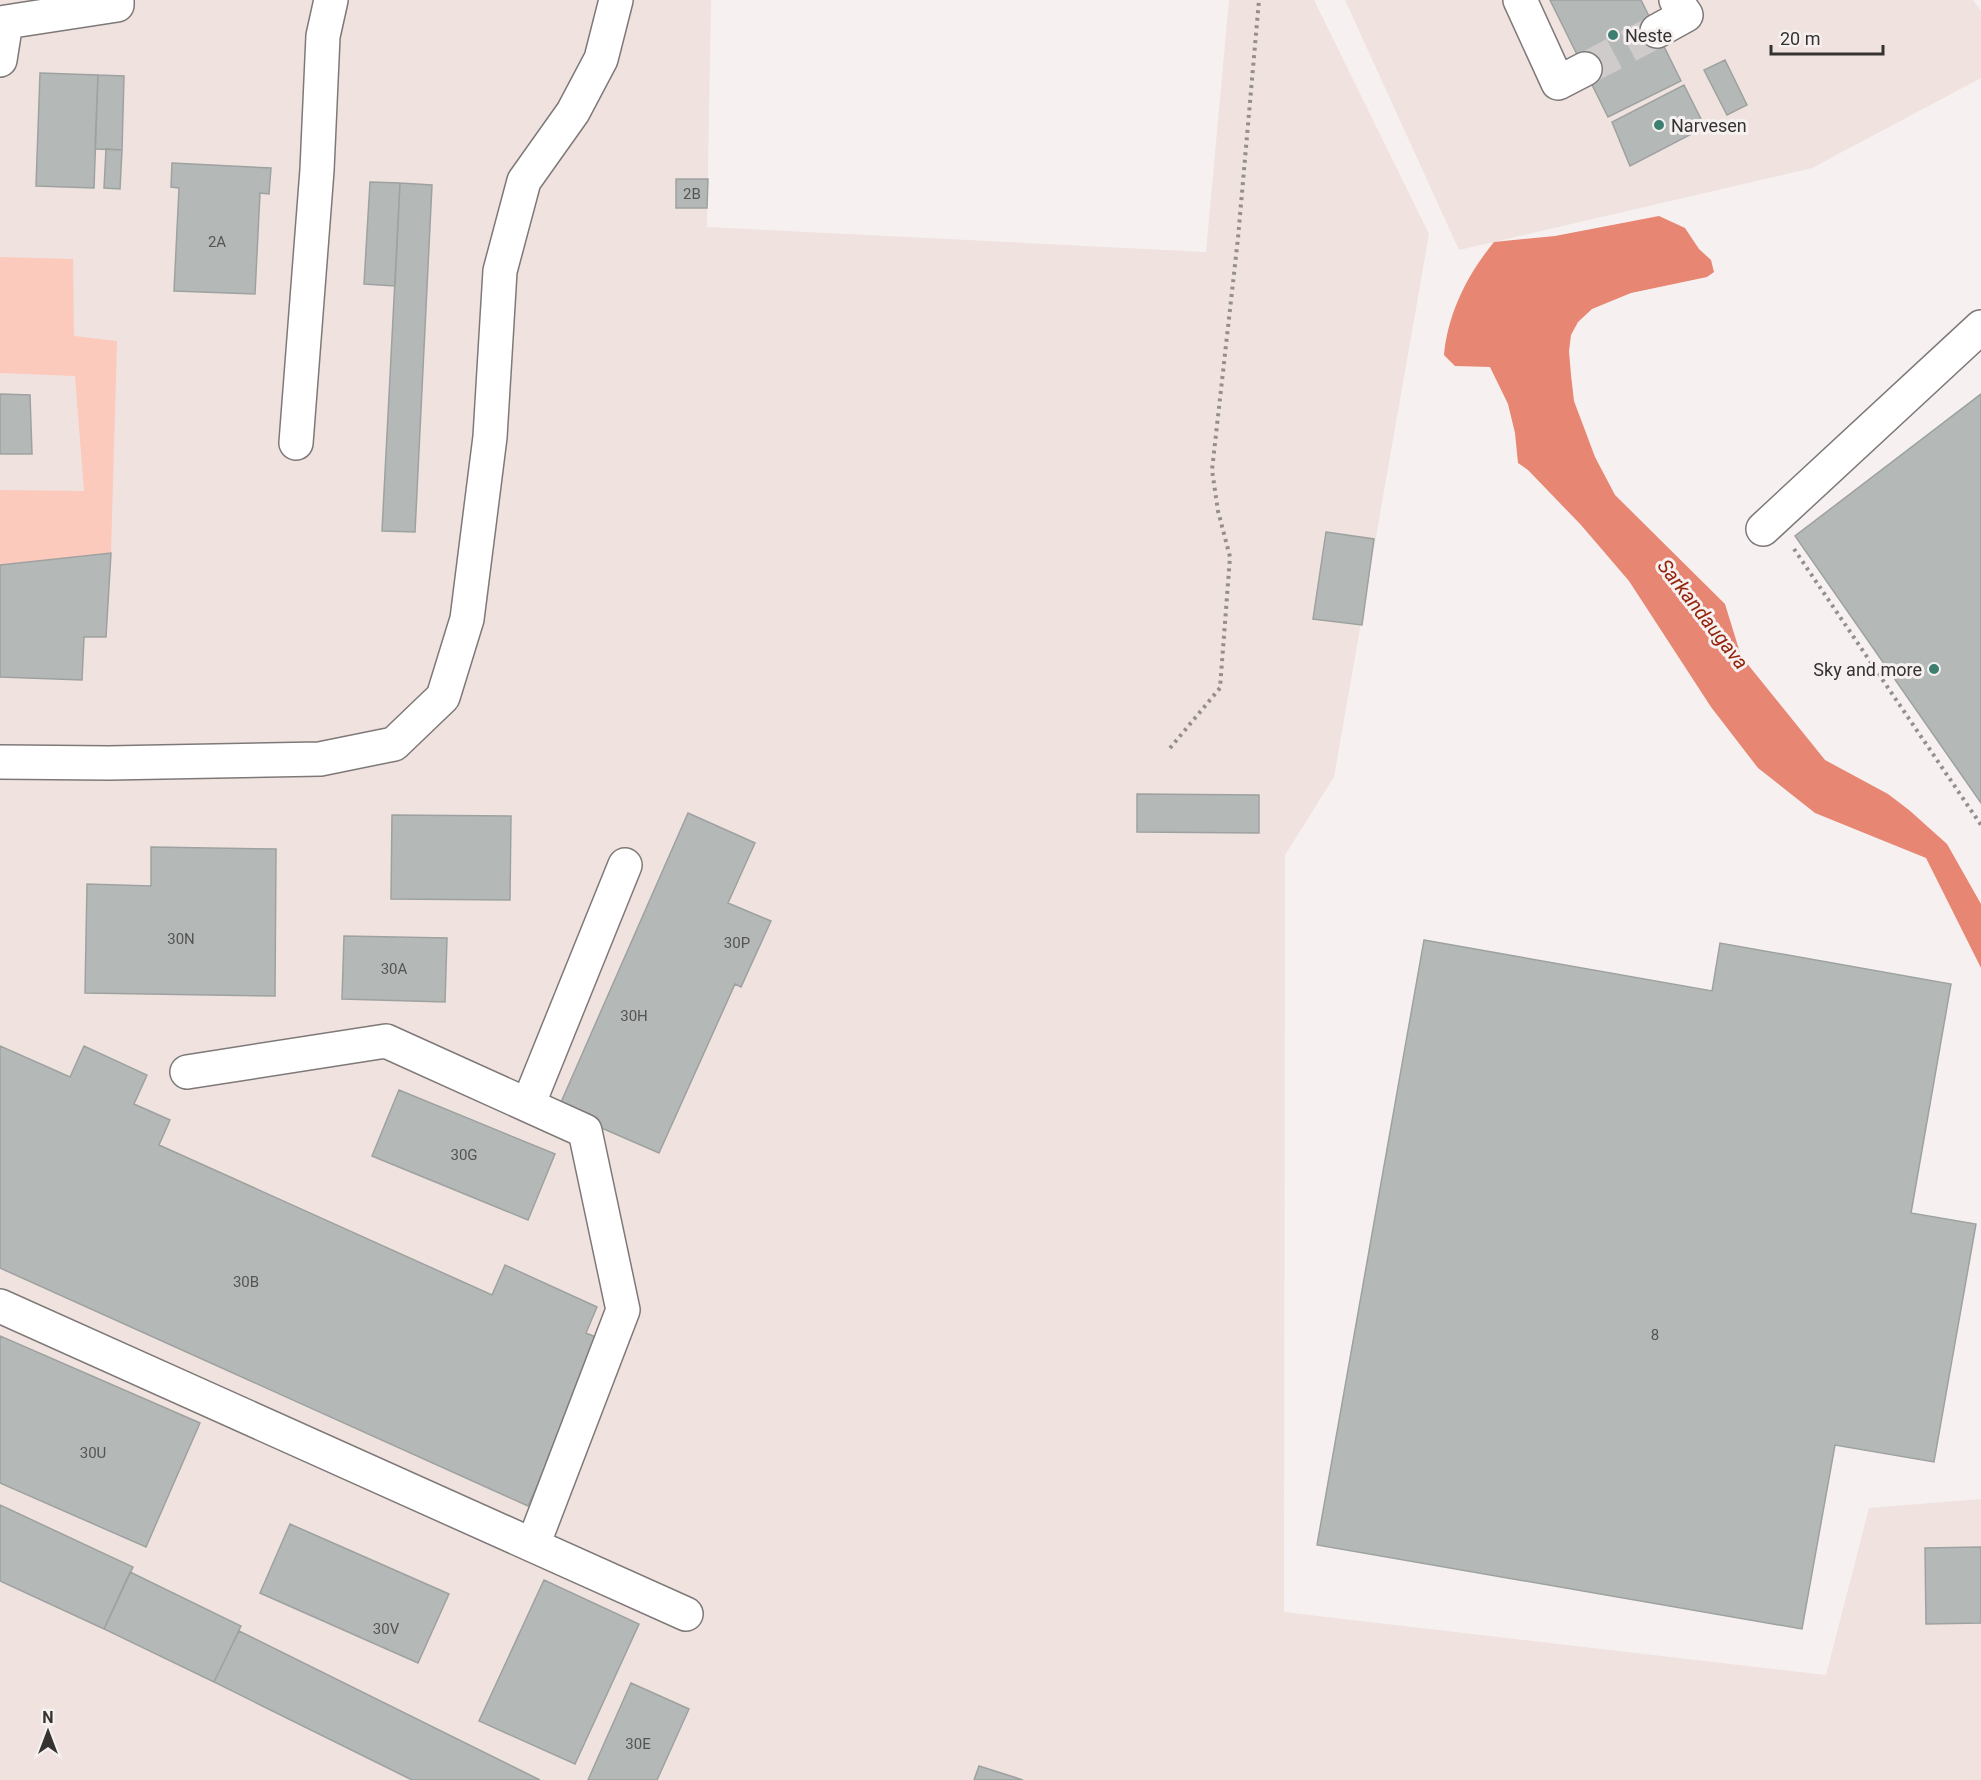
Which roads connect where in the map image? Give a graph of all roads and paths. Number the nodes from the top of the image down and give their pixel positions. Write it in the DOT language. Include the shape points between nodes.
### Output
graph roads {
  1 [pos="117,0"];
  2 [pos="331,0"];
  3 [pos="616,0"];
  4 [pos="1259,0"];
  5 [pos="1520,0"];
  6 [pos="1676,0"];
  7 [pos="1657,31"];
  8 [pos="0,60"];
  9 [pos="1585,69"];
  10 [pos="1981,327"];
  11 [pos="296,443"];
  12 [pos="1768,523"];
  13 [pos="1170,748"];
  14 [pos="0,762"];
  15 [pos="1981,825"];
  16 [pos="625,866"];
  17 [pos="187,1072"];
  18 [pos="528,1106"];
  19 [pos="0,1306"];
  20 [pos="532,1545"];
  21 [pos="686,1614"];
  1 -- 8 [label="lane" via="117,5 6,22"];
  2 -- 11 [label="lane" via="323,36 318,170"];
  3 -- 14 [label="lane" via="602,59 573,112 524,181 500,271 490,437 467,619 443,697 394,744 320,759"];
  4 -- 13 [label="path" via="1212,470 1230,557 1220,688"];
  5 -- 9 [label="lane" via="1558,83"];
  6 -- 7 [label="lane" via="1686,15"];
  10 -- 12 [label="lane"];
  12 -- 15 [label="path"];
  16 -- 18 [label="lane"];
  17 -- 18 [label="lane" via="386,1041"];
  18 -- 20 [label="lane" via="585,1131 623,1310"];
  19 -- 20 [label="lane"];
  20 -- 21 [label="lane"];
}
